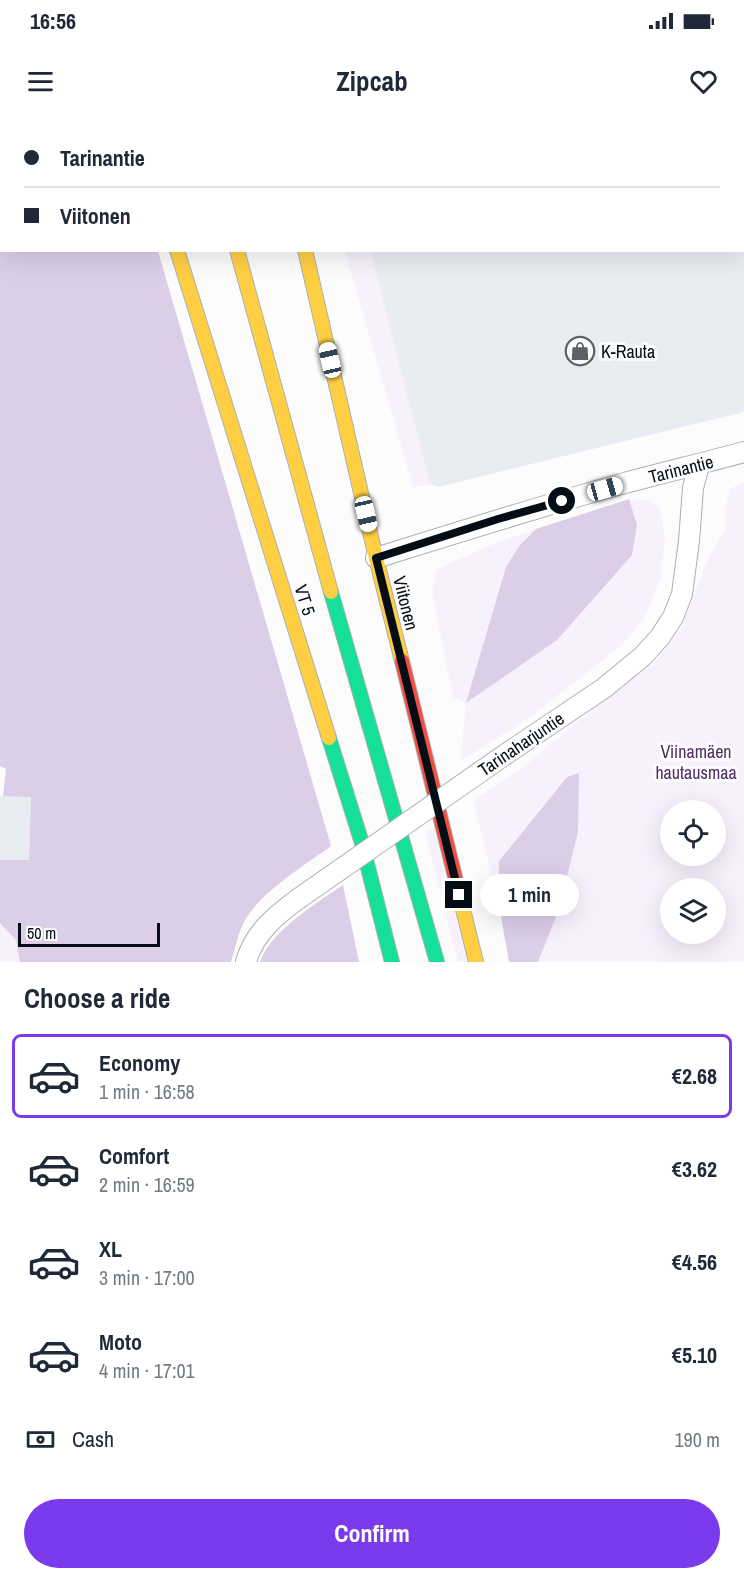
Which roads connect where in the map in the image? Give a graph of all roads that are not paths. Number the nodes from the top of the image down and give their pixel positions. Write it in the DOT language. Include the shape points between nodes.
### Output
graph roads {
  1 [pos="178,252"];
  2 [pos="238,252"];
  3 [pos="305,252"];
  4 [pos="744,452"];
  5 [pos="699,465"];
  6 [pos="376,558"];
  7 [pos="246,962"];
  8 [pos="392,962"];
  9 [pos="437,962"];
  10 [pos="476,962"];
  1 -- 8 [label="main road, VT 5" via="361,840"];
  2 -- 9 [label="main road, VT 5"];
  3 -- 6 [label="main road, Viitonen"];
  4 -- 5 [label="street, Tarinantie"];
  5 -- 6 [label="street, Tarinantie" via="498,519"];
  5 -- 7 [label="street, Tarinaharjuntie, bridge" via="682,594 660,638 604,688 276,915 251,946"];
  6 -- 10 [label="main road, Viitonen"];
}
